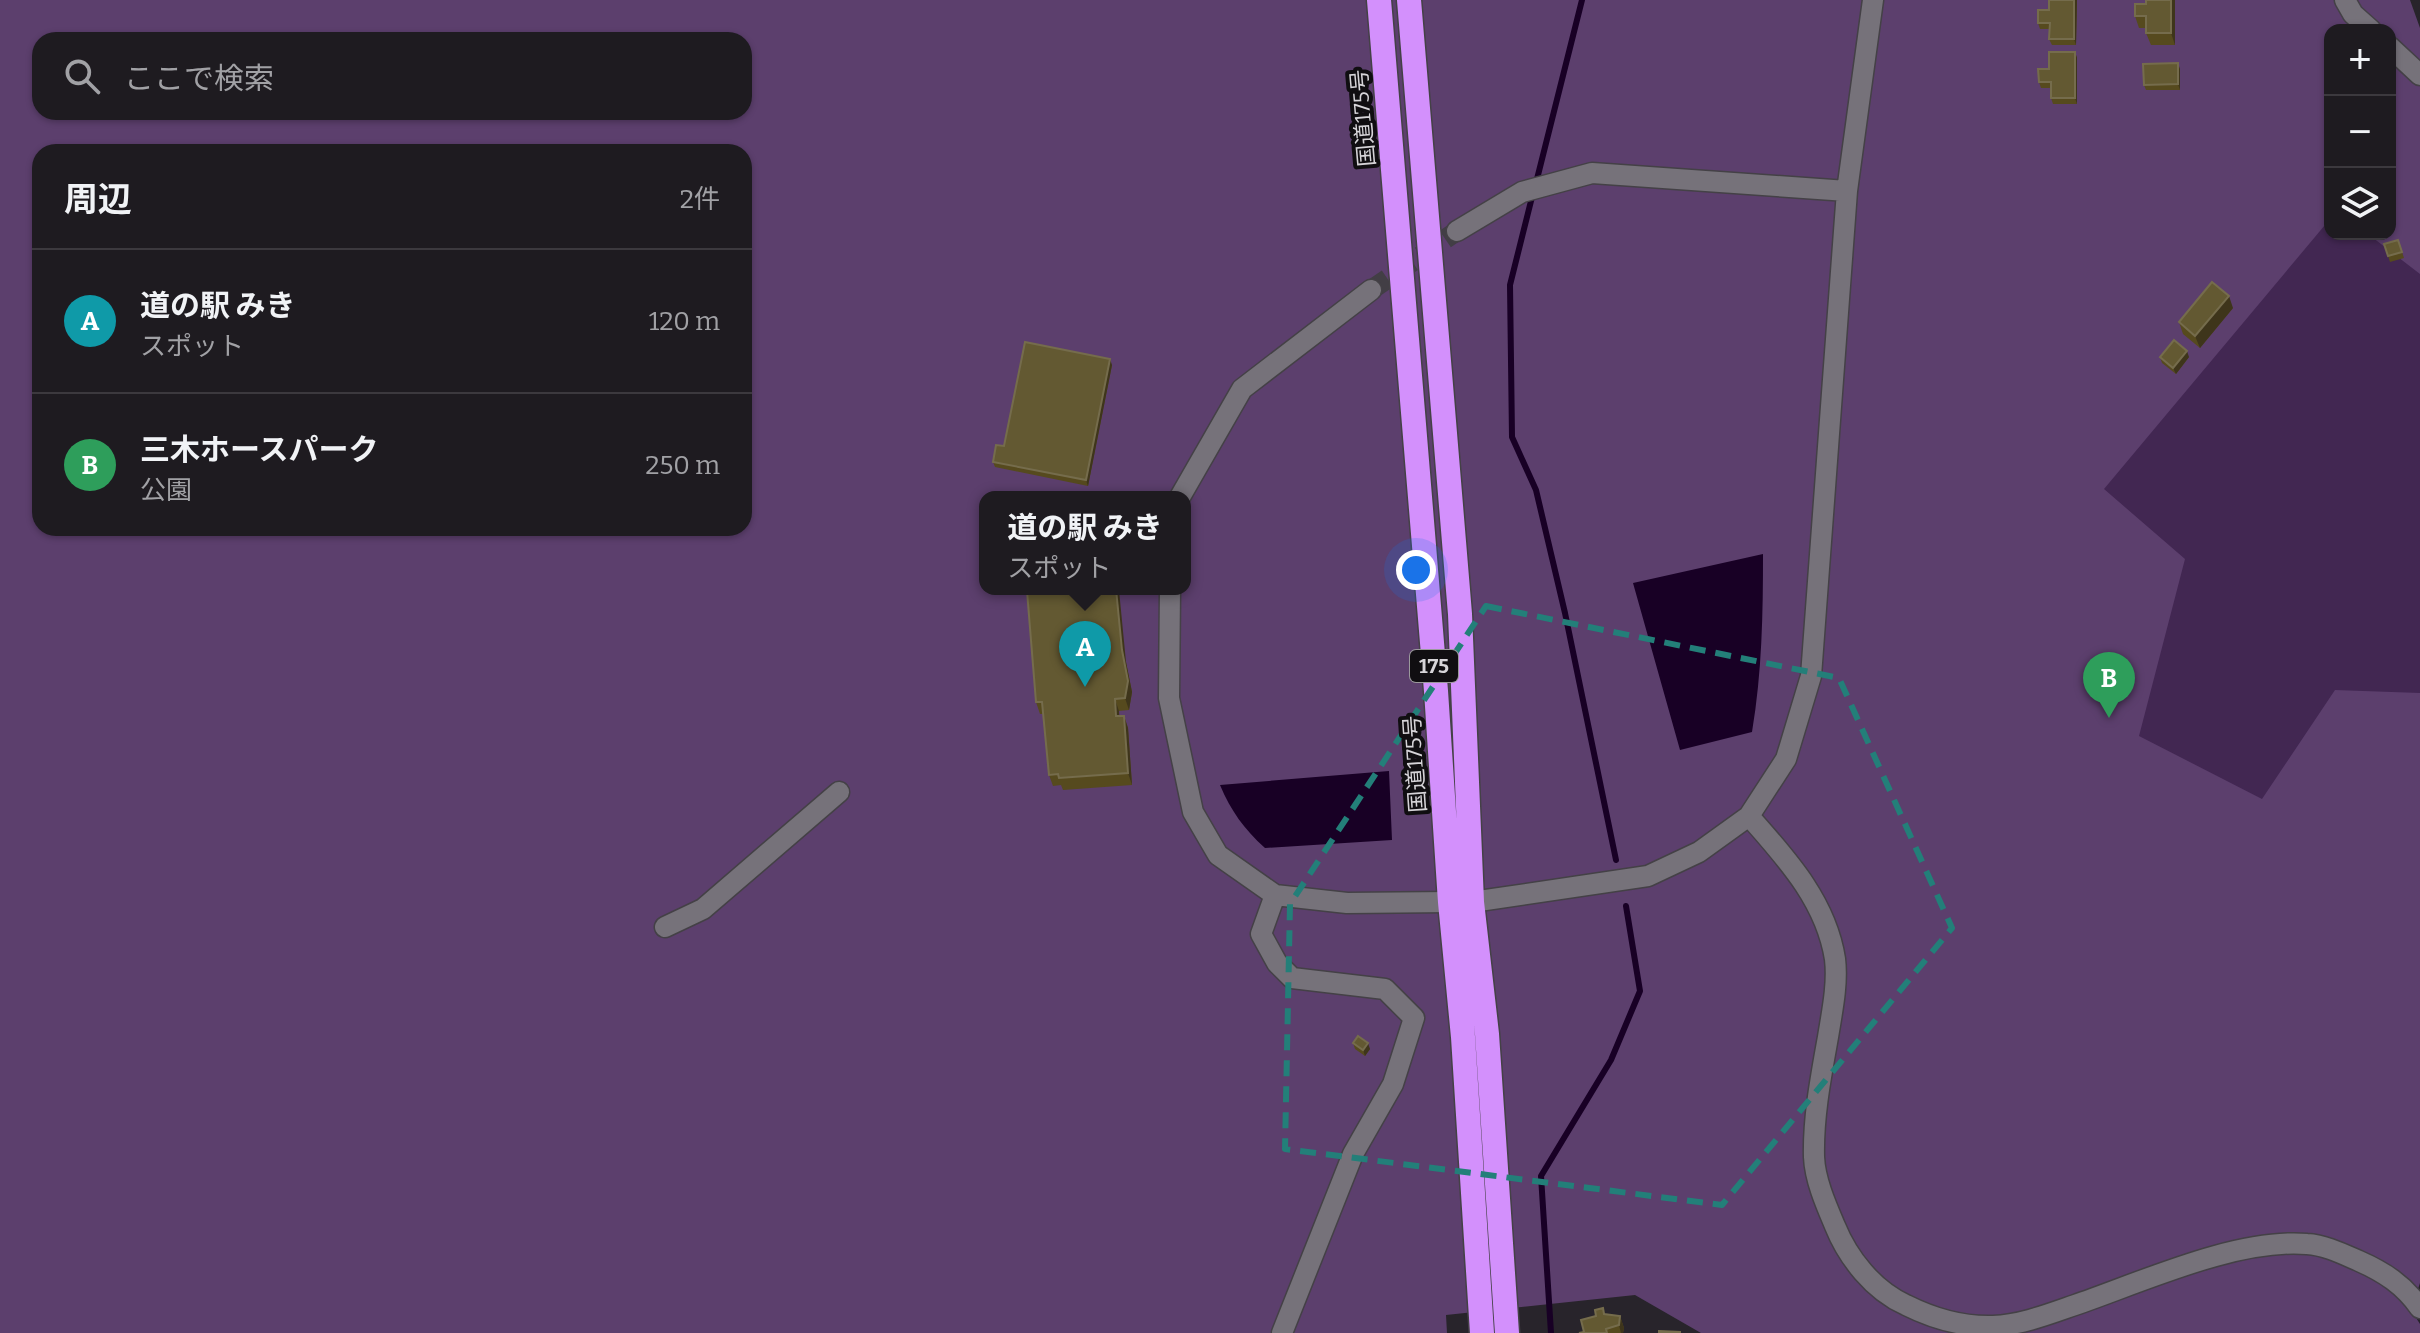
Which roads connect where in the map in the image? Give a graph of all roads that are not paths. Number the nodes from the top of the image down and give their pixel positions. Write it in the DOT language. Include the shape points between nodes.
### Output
graph roads {
  1 [pos="1379,0"];
  2 [pos="1409,0"];
  3 [pos="1873,0"];
  4 [pos="2345,0"];
  5 [pos="2364,24"];
  6 [pos="2396,53"];
  7 [pos="2420,75"];
  8 [pos="1847,191"];
  9 [pos="1457,231"];
  10 [pos="1371,290"];
  11 [pos="1182,491"];
  12 [pos="1170,595"];
  13 [pos="839,792"];
  14 [pos="1749,816"];
  15 [pos="1275,895"];
  16 [pos="1461,902"];
  17 [pos="665,927"];
  18 [pos="2420,1308"];
  19 [pos="1282,1333"];
  20 [pos="1482,1333"];
  21 [pos="1507,1333"];
  1 -- 16 [label="highway, 国道175号 / 175" via="1436,691"];
  2 -- 16 [label="highway, 国道175号 / 175" via="1460,614"];
  3 -- 8 [label="street"];
  4 -- 5 [label="street"];
  6 -- 7 [label="street"];
  8 -- 9 [label="street" via="1592,173 1522,192"];
  8 -- 14 [label="street" via="1811,676 1786,759"];
  10 -- 11 [label="street" via="1242,389"];
  12 -- 15 [label="street" via="1169,698 1193,812 1218,855"];
  13 -- 17 [label="street" via="703,909"];
  14 -- 16 [label="street" via="1699,852 1648,876"];
  14 -- 18 [label="street" via="1797,871 1824,919 1835,960 1814,1159 1823,1197 1843,1247 1869,1279 1903,1304 1946,1321 1993,1326 2033,1319 2223,1254 2269,1244 2310,1244 2383,1272"];
  15 -- 16 [label="street" via="1347,903"];
  15 -- 19 [label="street" via="1261,934 1292,978 1385,989 1414,1018 1393,1084 1353,1154"];
  16 -- 20 [label="highway, 国道175号 / 175" via="1463,1037"];
  16 -- 21 [label="highway, 国道175号 / 175" via="1487,1034"];
}
